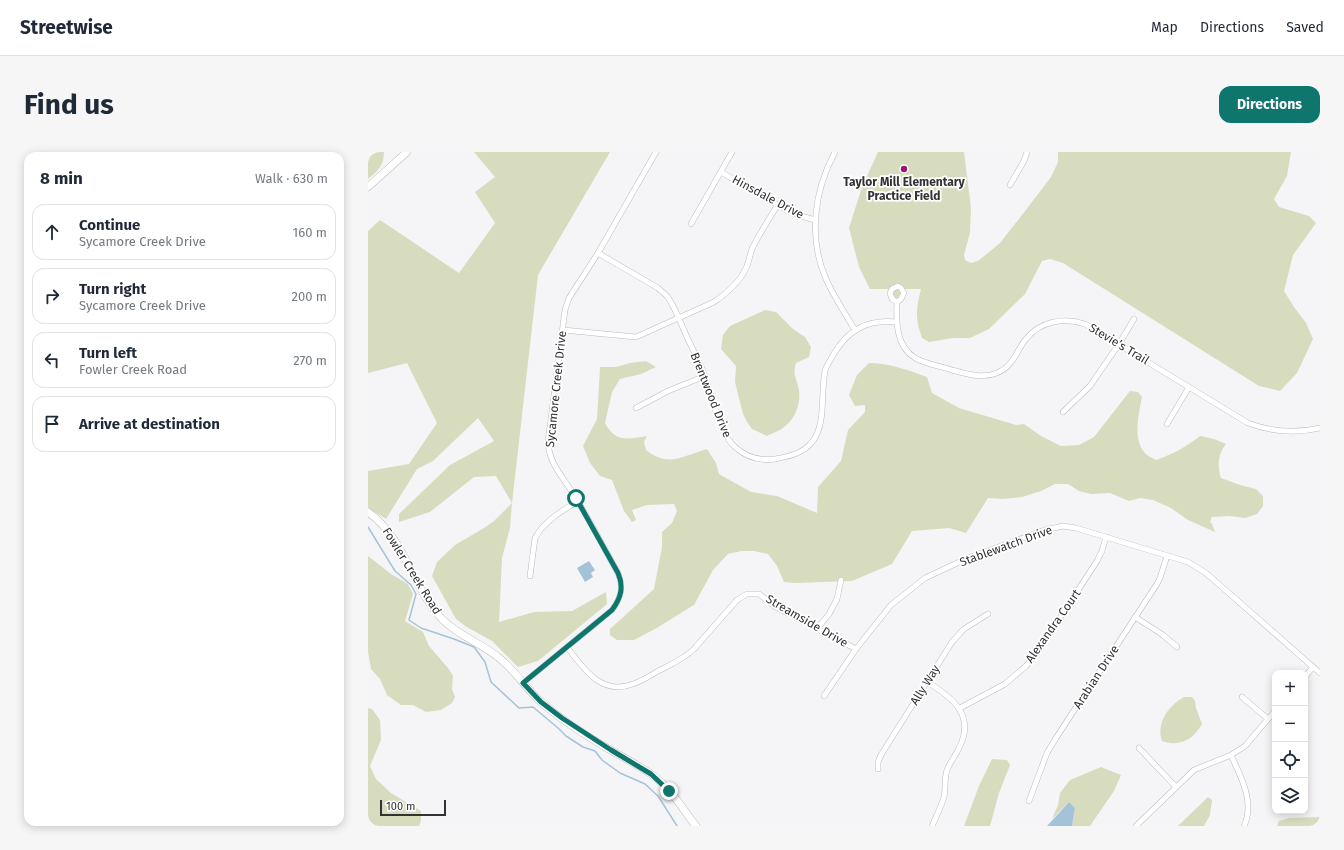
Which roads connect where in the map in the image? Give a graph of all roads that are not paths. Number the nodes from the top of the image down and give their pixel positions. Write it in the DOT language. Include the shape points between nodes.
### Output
graph roads {
  1 [pos="407,152"];
  2 [pos="656,152"];
  3 [pos="732,152"];
  4 [pos="835,152"];
  5 [pos="1027,152"];
  6 [pos="721,172"];
  7 [pos="1010,185"];
  8 [pos="368,187"];
  9 [pos="778,204"];
  10 [pos="815,220"];
  11 [pos="691,224"];
  12 [pos="598,253"];
  13 [pos="897,302"];
  14 [pos="678,318"];
  15 [pos="1134,319"];
  16 [pos="896,322"];
  17 [pos="563,330"];
  18 [pos="855,330"];
  19 [pos="1119,344"];
  20 [pos="704,376"];
  21 [pos="1189,387"];
  22 [pos="636,408"];
  23 [pos="1063,412"];
  24 [pos="1167,424"];
  25 [pos="1320,428"];
  26 [pos="578,501"];
  27 [pos="368,512"];
  28 [pos="1106,537"];
  29 [pos="1167,556"];
  30 [pos="530,576"];
  31 [pos="841,580"];
  32 [pos="988,614"];
  33 [pos="1135,617"];
  34 [pos="817,630"];
  35 [pos="567,647"];
  36 [pos="1177,647"];
  37 [pos="856,649"];
  38 [pos="1313,667"];
  39 [pos="1308,673"];
  40 [pos="1320,673"];
  41 [pos="927,682"];
  42 [pos="523,683"];
  43 [pos="824,696"];
  44 [pos="1242,696"];
  45 [pos="960,708"];
  46 [pos="1272,714"];
  47 [pos="1268,719"];
  48 [pos="1140,748"];
  49 [pos="1231,755"];
  50 [pos="878,770"];
  51 [pos="1176,787"];
  52 [pos="1029,801"];
  53 [pos="696,826"];
  54 [pos="932,826"];
  55 [pos="1136,826"];
  56 [pos="1244,826"];
  1 -- 8 [label="main road"];
  2 -- 12 [label="street, Sycamore Creek Drive"];
  3 -- 6 [label="street"];
  4 -- 10 [label="street" via="819,189"];
  5 -- 7 [label="street"];
  6 -- 9 [label="street, Hinsdale Drive"];
  6 -- 11 [label="street"];
  9 -- 10 [label="street, Hinsdale Drive" via="798,215"];
  9 -- 14 [label="street" via="753,246 747,266 737,282 714,302"];
  10 -- 18 [label="street" via="818,251 826,278"];
  12 -- 14 [label="street, Brentwood Drive" via="664,292"];
  12 -- 17 [label="street, Sycamore Creek Drive" via="570,298 565,310"];
  13 -- 16 [label="street, Stevie’s Trail"];
  14 -- 17 [label="street" via="636,338"];
  14 -- 20 [label="street, Brentwood Drive"];
  15 -- 19 [label="street"];
  16 -- 18 [label="street, Brentwood Drive" via="877,322"];
  16 -- 19 [label="street, Stevie’s Trail" via="900,339 908,352 916,358 977,376 993,374 1007,367 1031,334 1041,326 1054,321 1070,320 1085,324"];
  17 -- 26 [label="street, Sycamore Creek Drive" via="549,450 553,463"];
  18 -- 20 [label="street, Brentwood Drive" via="841,344 825,370 817,434 809,446 800,453 788,457 758,459 740,452 728,441"];
  19 -- 21 [label="street, Stevie’s Trail"];
  19 -- 23 [label="street" via="1090,386"];
  20 -- 22 [label="street"];
  21 -- 24 [label="street"];
  21 -- 25 [label="street, Stevie’s Trail" via="1259,427 1286,432"];
  26 -- 30 [label="street" via="558,514 538,533 535,538"];
  26 -- 35 [label="street, Sycamore Creek Drive" via="618,573 622,585 619,600 612,610"];
  27 -- 42 [label="main road, Fowler Creek Road" via="381,522 392,536 440,617 452,628 498,656"];
  28 -- 29 [label="street, Stablewatch Drive"];
  28 -- 37 [label="street, Stablewatch Drive" via="1063,526 968,558 925,578 891,605"];
  28 -- 45 [label="street, Alexandra Court" via="1097,561 1026,666 1005,684"];
  29 -- 33 [label="street, Arabian Drive" via="1160,578"];
  29 -- 38 [label="street, Stablewatch Drive" via="1188,562 1206,573"];
  31 -- 34 [label="street" via="838,599"];
  32 -- 41 [label="street, Ally Way" via="956,636"];
  33 -- 36 [label="street"];
  33 -- 52 [label="street, Arabian Drive" via="1047,753"];
  34 -- 35 [label="street, Streamside Drive" via="774,606 761,595 747,594 737,600 686,656 640,681 620,687 609,686 596,680"];
  34 -- 37 [label="street, Streamside Drive"];
  35 -- 42 [label="street, Sycamore Creek Drive"];
  37 -- 43 [label="street, Stablewatch Drive"];
  38 -- 39 [label="street"];
  38 -- 40 [label="street, Stablewatch Drive"];
  41 -- 45 [label="street" via="945,693"];
  41 -- 50 [label="street, Ally Way" via="881,755"];
  42 -- 53 [label="main road, Fowler Creek Road" via="541,702 562,718 651,774 669,791"];
  44 -- 47 [label="street"];
  45 -- 54 [label="street" via="964,724 963,738 947,771 944,797"];
  46 -- 47 [label="street"];
  47 -- 49 [label="street" via="1245,746"];
  48 -- 51 [label="street"];
  49 -- 51 [label="street" via="1194,770"];
  49 -- 56 [label="street" via="1247,795 1248,815"];
  51 -- 55 [label="street"];
}
